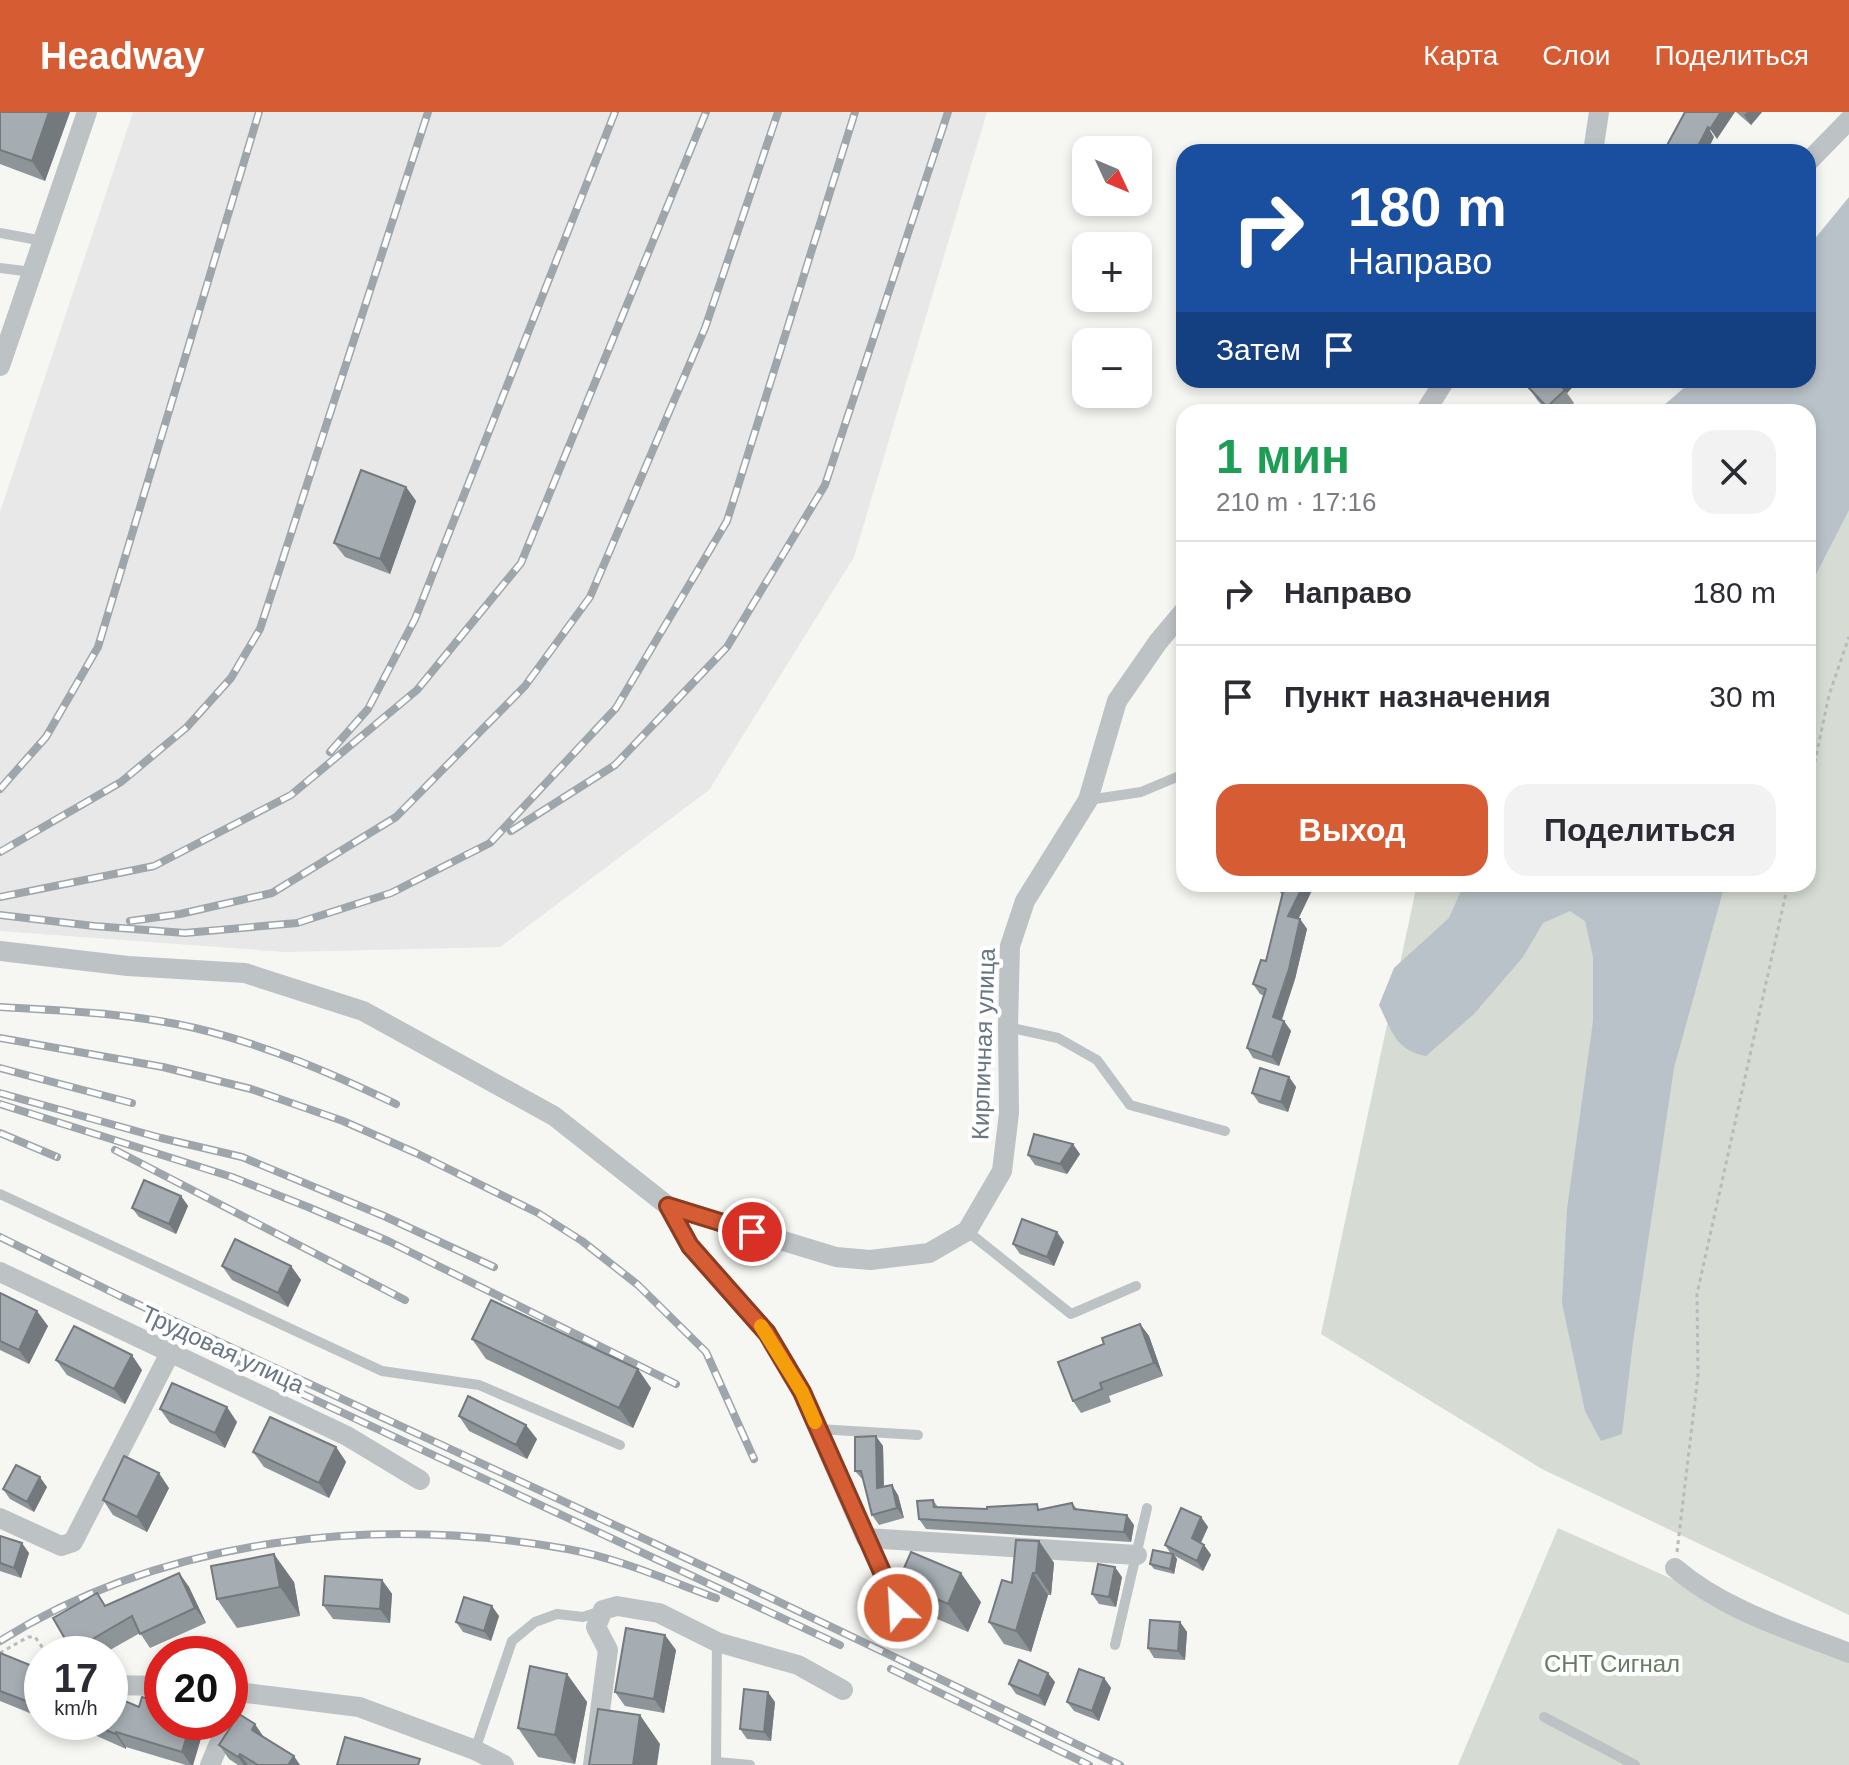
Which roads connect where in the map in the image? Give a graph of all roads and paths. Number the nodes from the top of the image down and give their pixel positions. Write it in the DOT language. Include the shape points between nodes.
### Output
graph roads {
  1 [pos="87,112"];
  2 [pos="1599,112"];
  3 [pos="1849,120"];
  4 [pos="1594,144"];
  5 [pos="1816,154"];
  6 [pos="0,233"];
  7 [pos="43,241"];
  8 [pos="0,268"];
  9 [pos="32,272"];
  10 [pos="0,366"];
  11 [pos="1176,621"];
  12 [pos="1849,637"];
  13 [pos="1816,756"];
  14 [pos="1176,777"];
  15 [pos="1088,800"];
  16 [pos="1786,892"];
  17 [pos="0,951"];
  18 [pos="1008,1027"];
  19 [pos="1225,1131"];
  20 [pos="0,1194"];
  21 [pos="668,1206"];
  22 [pos="967,1231"];
  23 [pos="0,1272"];
  24 [pos="1136,1286"];
  25 [pos="170,1353"];
  26 [pos="818,1429"];
  27 [pos="918,1435"];
  28 [pos="620,1445"];
  29 [pos="420,1480"];
  30 [pos="1147,1508"];
  31 [pos="0,1518"];
  32 [pos="866,1538"];
  33 [pos="1137,1555"];
  34 [pos="1675,1568"];
  35 [pos="898,1608"];
  36 [pos="603,1610"];
  37 [pos="24,1639"];
  38 [pos="717,1642"];
  39 [pos="1115,1645"];
  40 [pos="0,1653"];
  41 [pos="1849,1653"];
  42 [pos="843,1690"];
  43 [pos="248,1694"];
  44 [pos="1544,1717"];
  45 [pos="221,1740"];
  46 [pos="475,1750"];
  47 [pos="716,1763"];
  48 [pos="210,1765"];
  49 [pos="504,1765"];
  50 [pos="593,1765"];
  51 [pos="750,1765"];
  52 [pos="1635,1765"];
  1 -- 7 [label="street"];
  2 -- 4 [label="street"];
  3 -- 5 [label="street"];
  6 -- 7 [label="lane"];
  7 -- 9 [label="street"];
  8 -- 9 [label="lane"];
  9 -- 10 [label="street"];
  11 -- 15 [label="street, Кирпичная улица" via="1117,701"];
  12 -- 13 [label="path"];
  14 -- 15 [label="lane" via="1141,792"];
  15 -- 18 [label="street, Кирпичная улица" via="1025,901 1010,946"];
  16 -- 34 [label="path" via="1697,1294 1698,1375"];
  17 -- 21 [label="street" via="245,973 363,1011 554,1116"];
  18 -- 19 [label="lane" via="1058,1038 1097,1060 1130,1105"];
  18 -- 22 [label="street, Кирпичная улица" via="1009,1113 1002,1171"];
  20 -- 28 [label="lane" via="382,1371 479,1385"];
  21 -- 22 [label="street, Кирпичная улица" via="836,1257 870,1260 929,1253"];
  21 -- 26 [label="street" via="690,1246 767,1333"];
  22 -- 24 [label="lane" via="1071,1314"];
  23 -- 25 [label="street, Трудовая улица"];
  25 -- 29 [label="street, Трудовая улица" via="347,1436"];
  25 -- 31 [label="street" via="73,1542 61,1546"];
  26 -- 27 [label="lane"];
  26 -- 32 [label="street"];
  30 -- 33 [label="lane"];
  32 -- 33 [label="street"];
  32 -- 35 [label="lane"];
  33 -- 39 [label="lane"];
  34 -- 41 [label="street" via="1695,1585 1767,1621"];
  36 -- 38 [label="street" via="617,1606 659,1613"];
  36 -- 46 [label="lane" via="583,1617 557,1614 535,1622 512,1641"];
  36 -- 50 [label="street" via="596,1627 608,1650"];
  37 -- 40 [label="path"];
  38 -- 42 [label="street" via="798,1665"];
  38 -- 47 [label="lane"];
  43 -- 46 [label="street" via="359,1707"];
  44 -- 52 [label="lane"];
  45 -- 48 [label="street"];
  46 -- 49 [label="street"];
  47 -- 51 [label="lane"];
}
